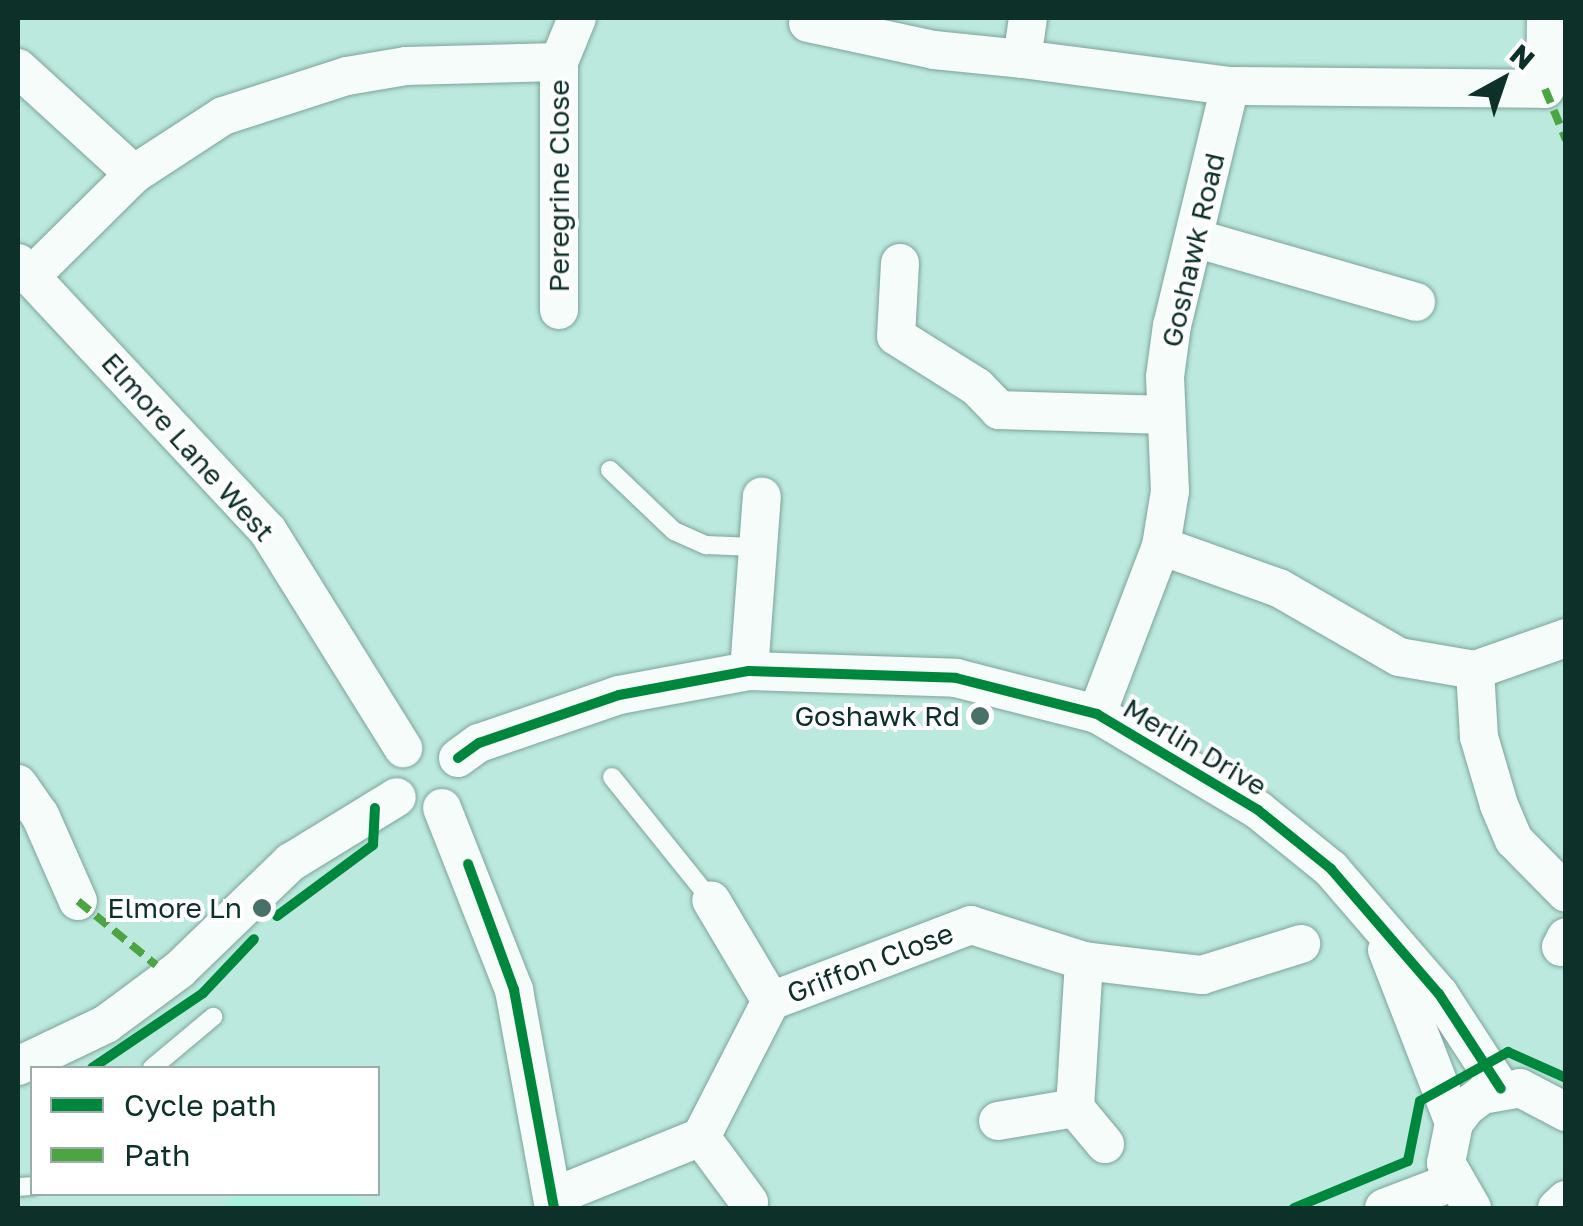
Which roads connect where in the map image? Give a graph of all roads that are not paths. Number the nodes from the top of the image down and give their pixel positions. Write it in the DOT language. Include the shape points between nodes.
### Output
graph roads {
  1 [pos="577,18"];
  2 [pos="1028,18"];
  3 [pos="1546,18"];
  4 [pos="808,23"];
  5 [pos="1022,59"];
  6 [pos="559,62"];
  7 [pos="18,68"];
  8 [pos="1230,86"];
  9 [pos="134,174"];
  10 [pos="1198,239"];
  11 [pos="900,264"];
  12 [pos="25,269"];
  13 [pos="1416,302"];
  14 [pos="558,310"];
  15 [pos="1166,415"];
  16 [pos="610,470"];
  17 [pos="762,496"];
  18 [pos="1161,546"];
  19 [pos="754,547"];
  20 [pos="1566,638"];
  21 [pos="1475,670"];
  22 [pos="749,671"];
  23 [pos="1097,714"];
  24 [pos="404,748"];
  25 [pos="458,758"];
  26 [pos="612,778"];
  27 [pos="18,784"];
  28 [pos="397,796"];
  29 [pos="442,808"];
  30 [pos="1566,893"];
  31 [pos="711,900"];
  32 [pos="78,901"];
  33 [pos="1368,912"];
  34 [pos="1302,944"];
  35 [pos="1084,961"];
  36 [pos="771,1001"];
  37 [pos="213,1017"];
  38 [pos="18,1066"];
  39 [pos="154,1066"];
  40 [pos="1501,1088"];
  41 [pos="1562,1105"];
  42 [pos="1075,1108"];
  43 [pos="998,1121"];
  44 [pos="1454,1123"];
  45 [pos="700,1137"];
  46 [pos="1105,1144"];
  47 [pos="1462,1195"];
  48 [pos="1566,1200"];
  49 [pos="554,1202"];
  50 [pos="749,1202"];
  51 [pos="1384,1208"];
  52 [pos="1557,1208"];
  1 -- 6 [label="street, Peregrine Close"];
  2 -- 5 [label="street"];
  3 -- 8 [label="street" via="1544,89"];
  4 -- 5 [label="street" via="934,50"];
  5 -- 8 [label="street"];
  6 -- 9 [label="street, Peregrine Close" via="406,66 347,76 222,116"];
  6 -- 14 [label="street, Peregrine Close"];
  7 -- 9 [label="street"];
  8 -- 10 [label="street, Goshawk Road"];
  9 -- 12 [label="street, Peregrine Close"];
  10 -- 13 [label="street"];
  10 -- 15 [label="street, Goshawk Road" via="1172,325"];
  11 -- 15 [label="street" via="896,336 978,387 998,410"];
  12 -- 24 [label="street, Elmore Lane West" via="268,530"];
  15 -- 18 [label="street, Goshawk Road" via="1170,491"];
  16 -- 19 [label="lane" via="674,531 706,545"];
  17 -- 19 [label="street"];
  18 -- 21 [label="street" via="1279,588 1399,657"];
  18 -- 23 [label="street, Goshawk Road"];
  19 -- 22 [label="street"];
  20 -- 21 [label="street"];
  21 -- 30 [label="street" via="1479,737 1514,840"];
  22 -- 23 [label="street, Merlin Drive" via="956,678"];
  22 -- 25 [label="street, Merlin Drive" via="619,695 479,743"];
  23 -- 33 [label="street, Merlin Drive" via="1258,810 1331,869"];
  24 -- 25 [label="street" via="433,740"];
  24 -- 28 [label="street" via="391,771"];
  25 -- 29 [label="street" via="462,787"];
  26 -- 31 [label="lane"];
  27 -- 32 [label="street" via="40,815"];
  28 -- 29 [label="street" via="418,811"];
  28 -- 38 [label="street" via="291,862 179,970 106,1024"];
  29 -- 49 [label="street" via="514,990"];
  31 -- 36 [label="street, Griffon Close"];
  33 -- 40 [label="street, Merlin Drive" via="1456,1016"];
  33 -- 44 [label="street, Merlin Drive" via="1401,978"];
  34 -- 35 [label="street, Griffon Close" via="1202,975"];
  35 -- 36 [label="street, Griffon Close" via="971,925"];
  35 -- 42 [label="street"];
  36 -- 45 [label="street, Griffon Close"];
  37 -- 39 [label="lane"];
  40 -- 41 [label="street" via="1520,1088"];
  40 -- 44 [label="street" via="1482,1095"];
  42 -- 43 [label="street"];
  42 -- 46 [label="street"];
  44 -- 47 [label="street" via="1446,1163"];
  45 -- 49 [label="street"];
  45 -- 50 [label="street"];
  47 -- 51 [label="street"];
  48 -- 52 [label="street"];
}
